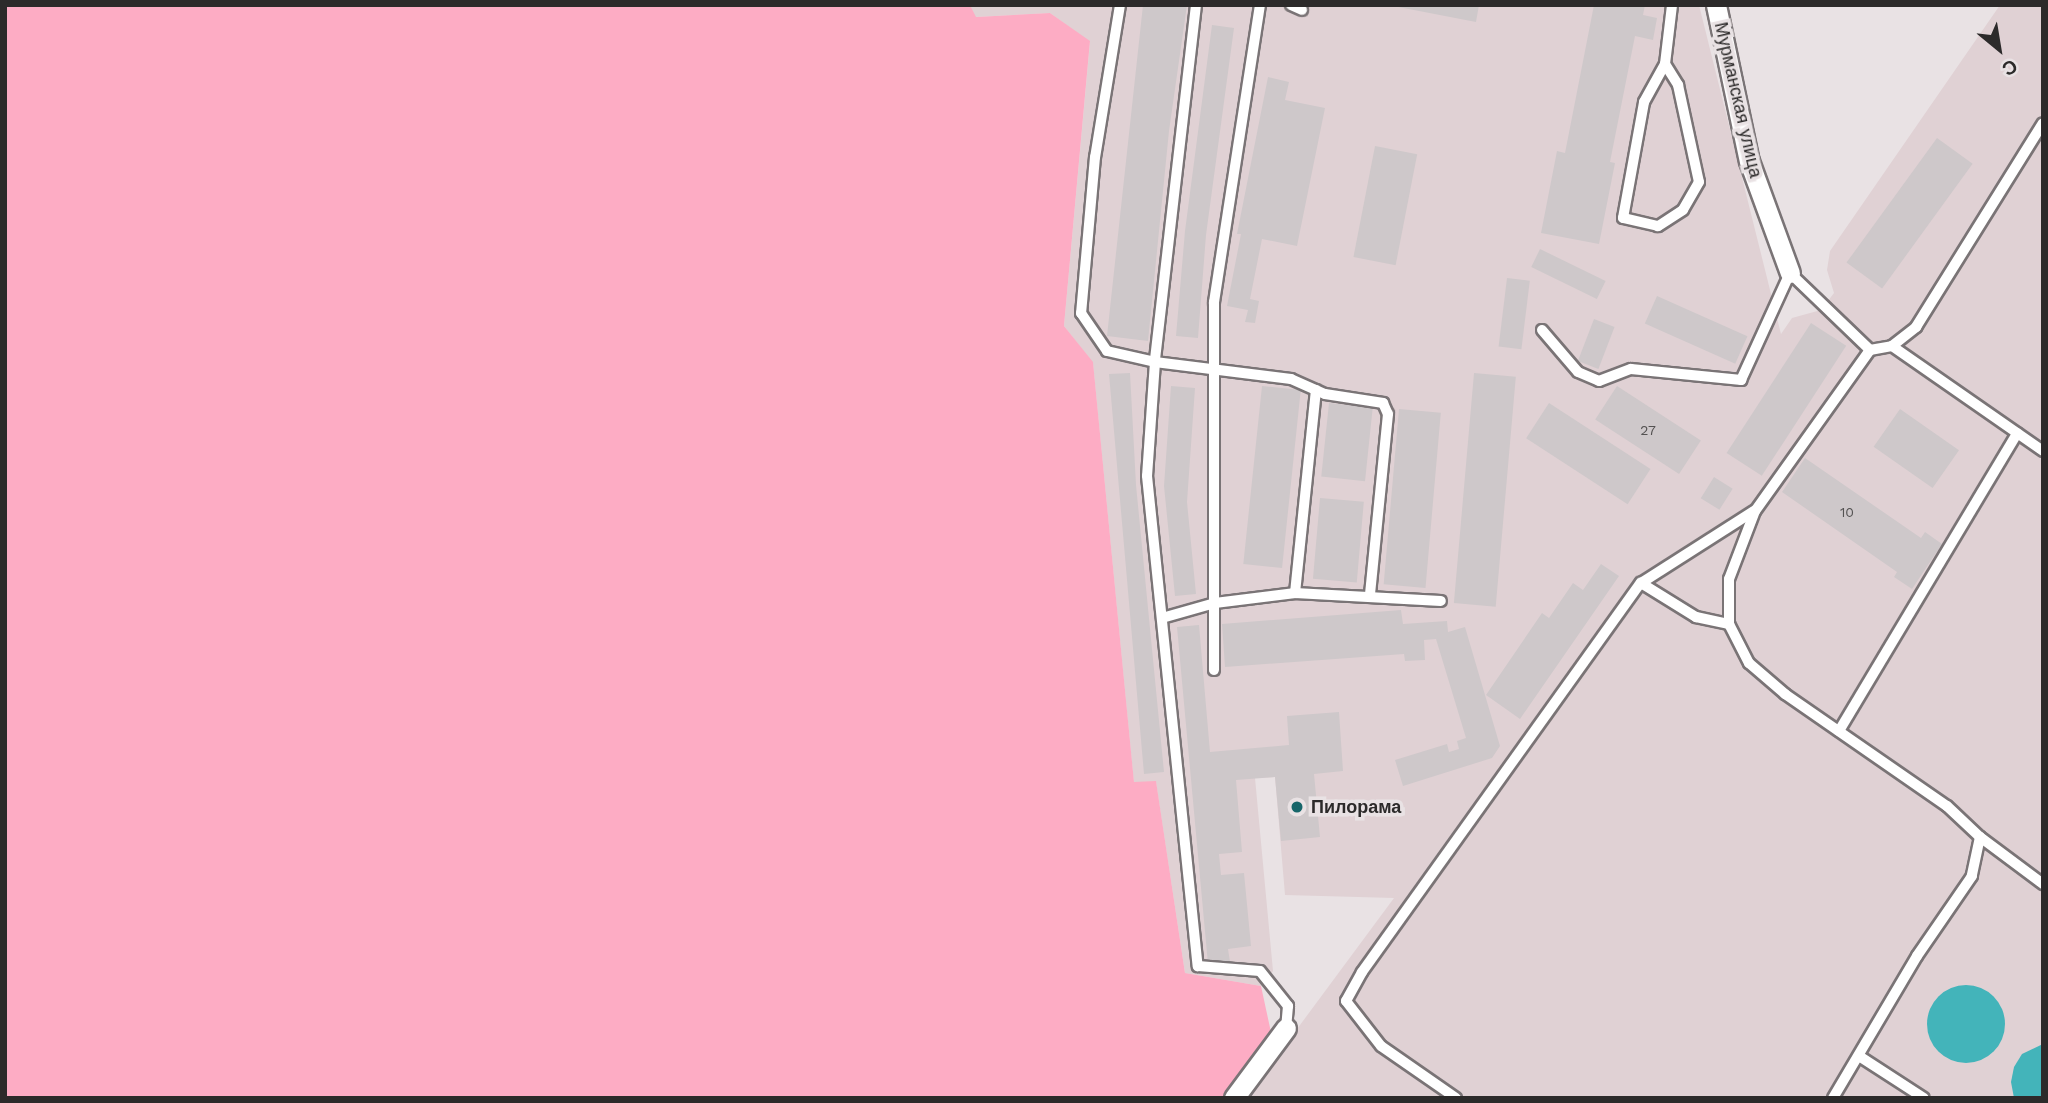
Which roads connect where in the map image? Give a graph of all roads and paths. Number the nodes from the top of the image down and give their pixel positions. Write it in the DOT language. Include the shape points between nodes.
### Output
graph roads {
  1 [pos="1121,5"];
  2 [pos="1196,5"];
  3 [pos="1260,5"];
  4 [pos="1291,5"];
  5 [pos="1672,5"];
  6 [pos="1716,5"];
  7 [pos="1303,10"];
  8 [pos="1665,64"];
  9 [pos="2043,123"];
  10 [pos="1790,273"];
  11 [pos="1542,330"];
  12 [pos="1892,346"];
  13 [pos="1870,349"];
  14 [pos="1155,362"];
  15 [pos="1216,370"];
  16 [pos="1316,390"];
  17 [pos="2017,433"];
  18 [pos="2043,451"];
  19 [pos="1755,511"];
  20 [pos="1641,583"];
  21 [pos="1295,593"];
  22 [pos="1370,595"];
  23 [pos="1441,601"];
  24 [pos="1215,603"];
  25 [pos="1162,618"];
  26 [pos="1729,624"];
  27 [pos="1214,670"];
  28 [pos="1839,731"];
  29 [pos="1980,837"];
  30 [pos="2043,884"];
  31 [pos="1286,1028"];
  32 [pos="1859,1056"];
  33 [pos="1234,1098"];
  34 [pos="1456,1098"];
  35 [pos="1833,1098"];
  36 [pos="1924,1098"];
  1 -- 14 [label="lane" via="1095,157 1081,313 1107,351"];
  2 -- 14 [label="lane"];
  3 -- 15 [label="lane" via="1214,302"];
  4 -- 7 [label="lane"];
  5 -- 8 [label="lane"];
  6 -- 10 [label="street, Мурманская улица" via="1749,161"];
  8 -- 8 [label="lane" via="1644,102 1623,218 1658,226 1683,210 1699,183 1678,85"];
  9 -- 12 [label="lane" via="1916,327"];
  10 -- 11 [label="lane" via="1741,380 1631,369 1599,381 1578,372"];
  10 -- 13 [label="lane"];
  12 -- 13 [label="lane"];
  12 -- 17 [label="lane"];
  13 -- 19 [label="lane"];
  14 -- 15 [label="lane"];
  14 -- 25 [label="lane" via="1147,476"];
  15 -- 16 [label="lane" via="1291,379"];
  15 -- 24 [label="lane"];
  16 -- 21 [label="lane"];
  16 -- 22 [label="lane" via="1383,403 1388,414"];
  17 -- 18 [label="lane"];
  17 -- 28 [label="lane"];
  19 -- 20 [label="lane"];
  19 -- 26 [label="lane" via="1729,579"];
  20 -- 26 [label="lane" via="1696,617"];
  20 -- 34 [label="lane" via="1362,972 1346,1001 1381,1045"];
  21 -- 22 [label="lane"];
  21 -- 24 [label="lane"];
  22 -- 23 [label="lane"];
  24 -- 25 [label="lane"];
  24 -- 27 [label="lane"];
  25 -- 31 [label="lane" via="1198,966 1261,971 1288,1006"];
  26 -- 28 [label="lane" via="1749,663"];
  28 -- 29 [label="lane" via="1947,806"];
  29 -- 30 [label="lane"];
  29 -- 32 [label="lane" via="1972,876 1917,956"];
  31 -- 33 [label="street"];
  32 -- 35 [label="lane"];
  32 -- 36 [label="lane"];
}
